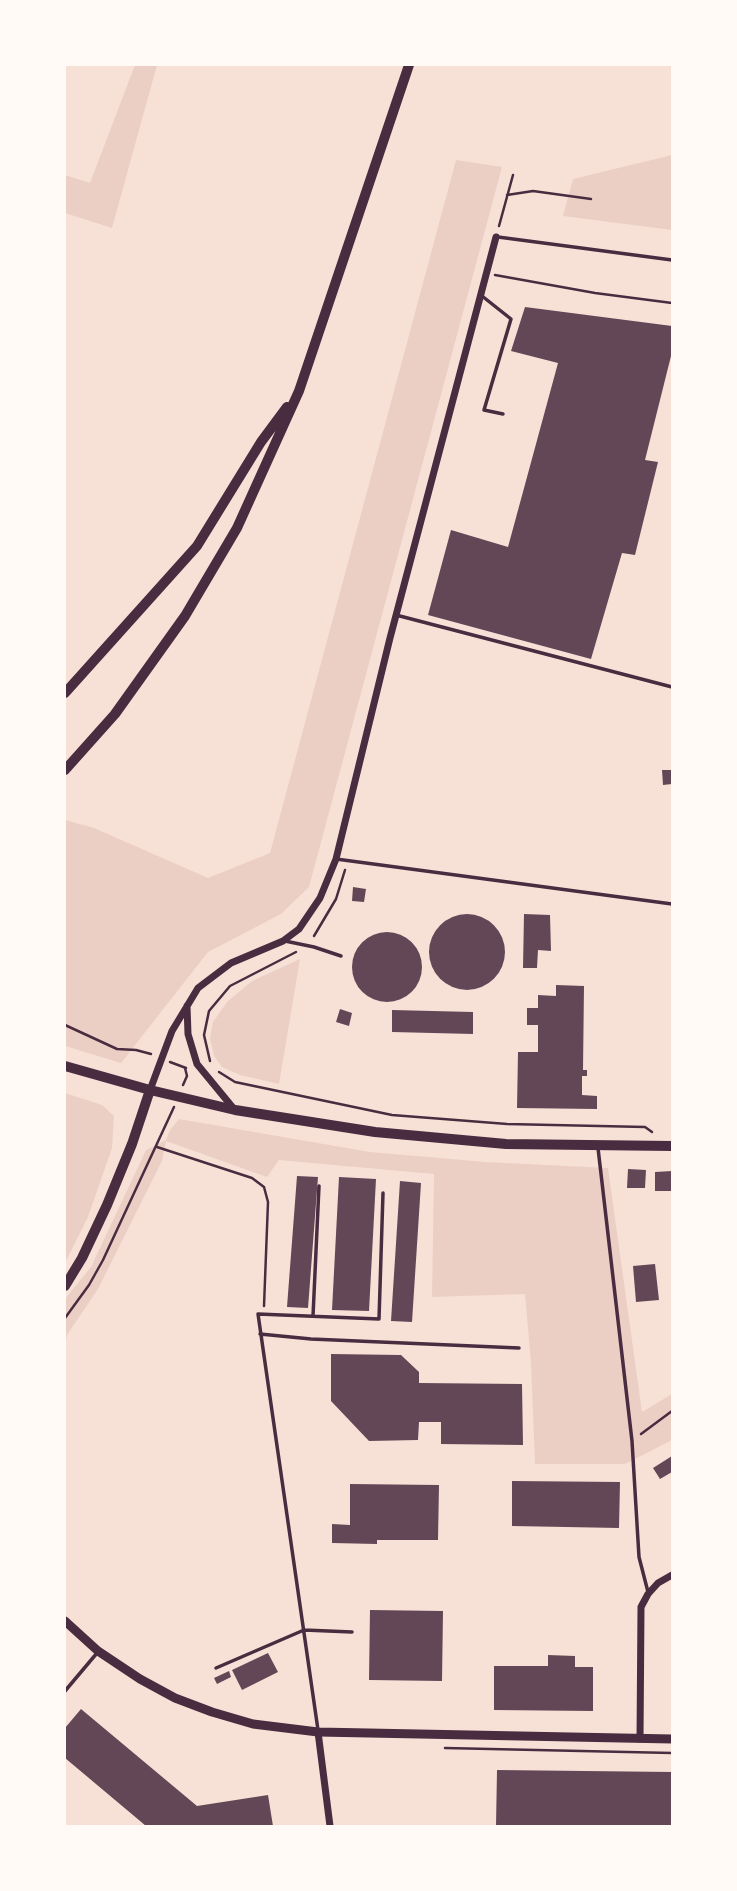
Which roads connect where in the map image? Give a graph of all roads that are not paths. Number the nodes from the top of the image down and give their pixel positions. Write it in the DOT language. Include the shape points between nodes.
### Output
graph roads {
  1 [pos="409,65"];
  2 [pos="496,237"];
  3 [pos="672,260"];
  4 [pos="481,294"];
  5 [pos="299,391"];
  6 [pos="503,414"];
  7 [pos="396,615"];
  8 [pos="672,687"];
  9 [pos="65,693"];
  10 [pos="65,770"];
  11 [pos="336,859"];
  12 [pos="672,904"];
  13 [pos="283,941"];
  14 [pos="341,956"];
  15 [pos="187,1006"];
  16 [pos="65,1066"];
  17 [pos="150,1090"];
  18 [pos="235,1110"];
  19 [pos="597,1146"];
  20 [pos="672,1146"];
  21 [pos="319,1186"];
  22 [pos="383,1193"];
  23 [pos="65,1286"];
  24 [pos="313,1316"];
  25 [pos="260,1334"];
  26 [pos="519,1348"];
  27 [pos="672,1574"];
  28 [pos="648,1594"];
  29 [pos="65,1621"];
  30 [pos="304,1630"];
  31 [pos="352,1632"];
  32 [pos="98,1651"];
  33 [pos="216,1668"];
  34 [pos="65,1691"];
  35 [pos="318,1732"];
  36 [pos="640,1739"];
  37 [pos="672,1739"];
  38 [pos="330,1826"];
  1 -- 5 [label="main road"];
  2 -- 3 [label="lane"];
  2 -- 4 [label="street"];
  4 -- 6 [label="lane" via="511,319 484,410"];
  4 -- 7 [label="street"];
  5 -- 9 [label="main road" via="261,442 197,546"];
  5 -- 10 [label="main road" via="237,528 186,616 115,714"];
  7 -- 8 [label="lane"];
  7 -- 11 [label="street"];
  11 -- 12 [label="lane"];
  11 -- 13 [label="street" via="320,898 299,929"];
  13 -- 14 [label="lane"];
  13 -- 15 [label="street" via="232,963 198,988"];
  15 -- 17 [label="street" via="172,1031"];
  15 -- 18 [label="street" via="188,1034 197,1064"];
  16 -- 17 [label="main road"];
  17 -- 18 [label="main road"];
  17 -- 23 [label="main road" via="107,1205"];
  18 -- 19 [label="main road" via="422,1137"];
  19 -- 20 [label="main road"];
  19 -- 28 [label="lane" via="632,1441 639,1557"];
  21 -- 24 [label="lane"];
  22 -- 24 [label="lane" via="379,1319"];
  24 -- 25 [label="lane" via="258,1314"];
  25 -- 26 [label="lane"];
  25 -- 30 [label="lane"];
  27 -- 28 [label="street"];
  28 -- 36 [label="street" via="641,1607"];
  29 -- 32 [label="street"];
  30 -- 31 [label="lane"];
  30 -- 33 [label="lane"];
  30 -- 35 [label="lane"];
  32 -- 34 [label="lane"];
  32 -- 35 [label="street" via="176,1698 212,1712 253,1724"];
  35 -- 36 [label="street"];
  35 -- 38 [label="street"];
  36 -- 37 [label="street"];
}
